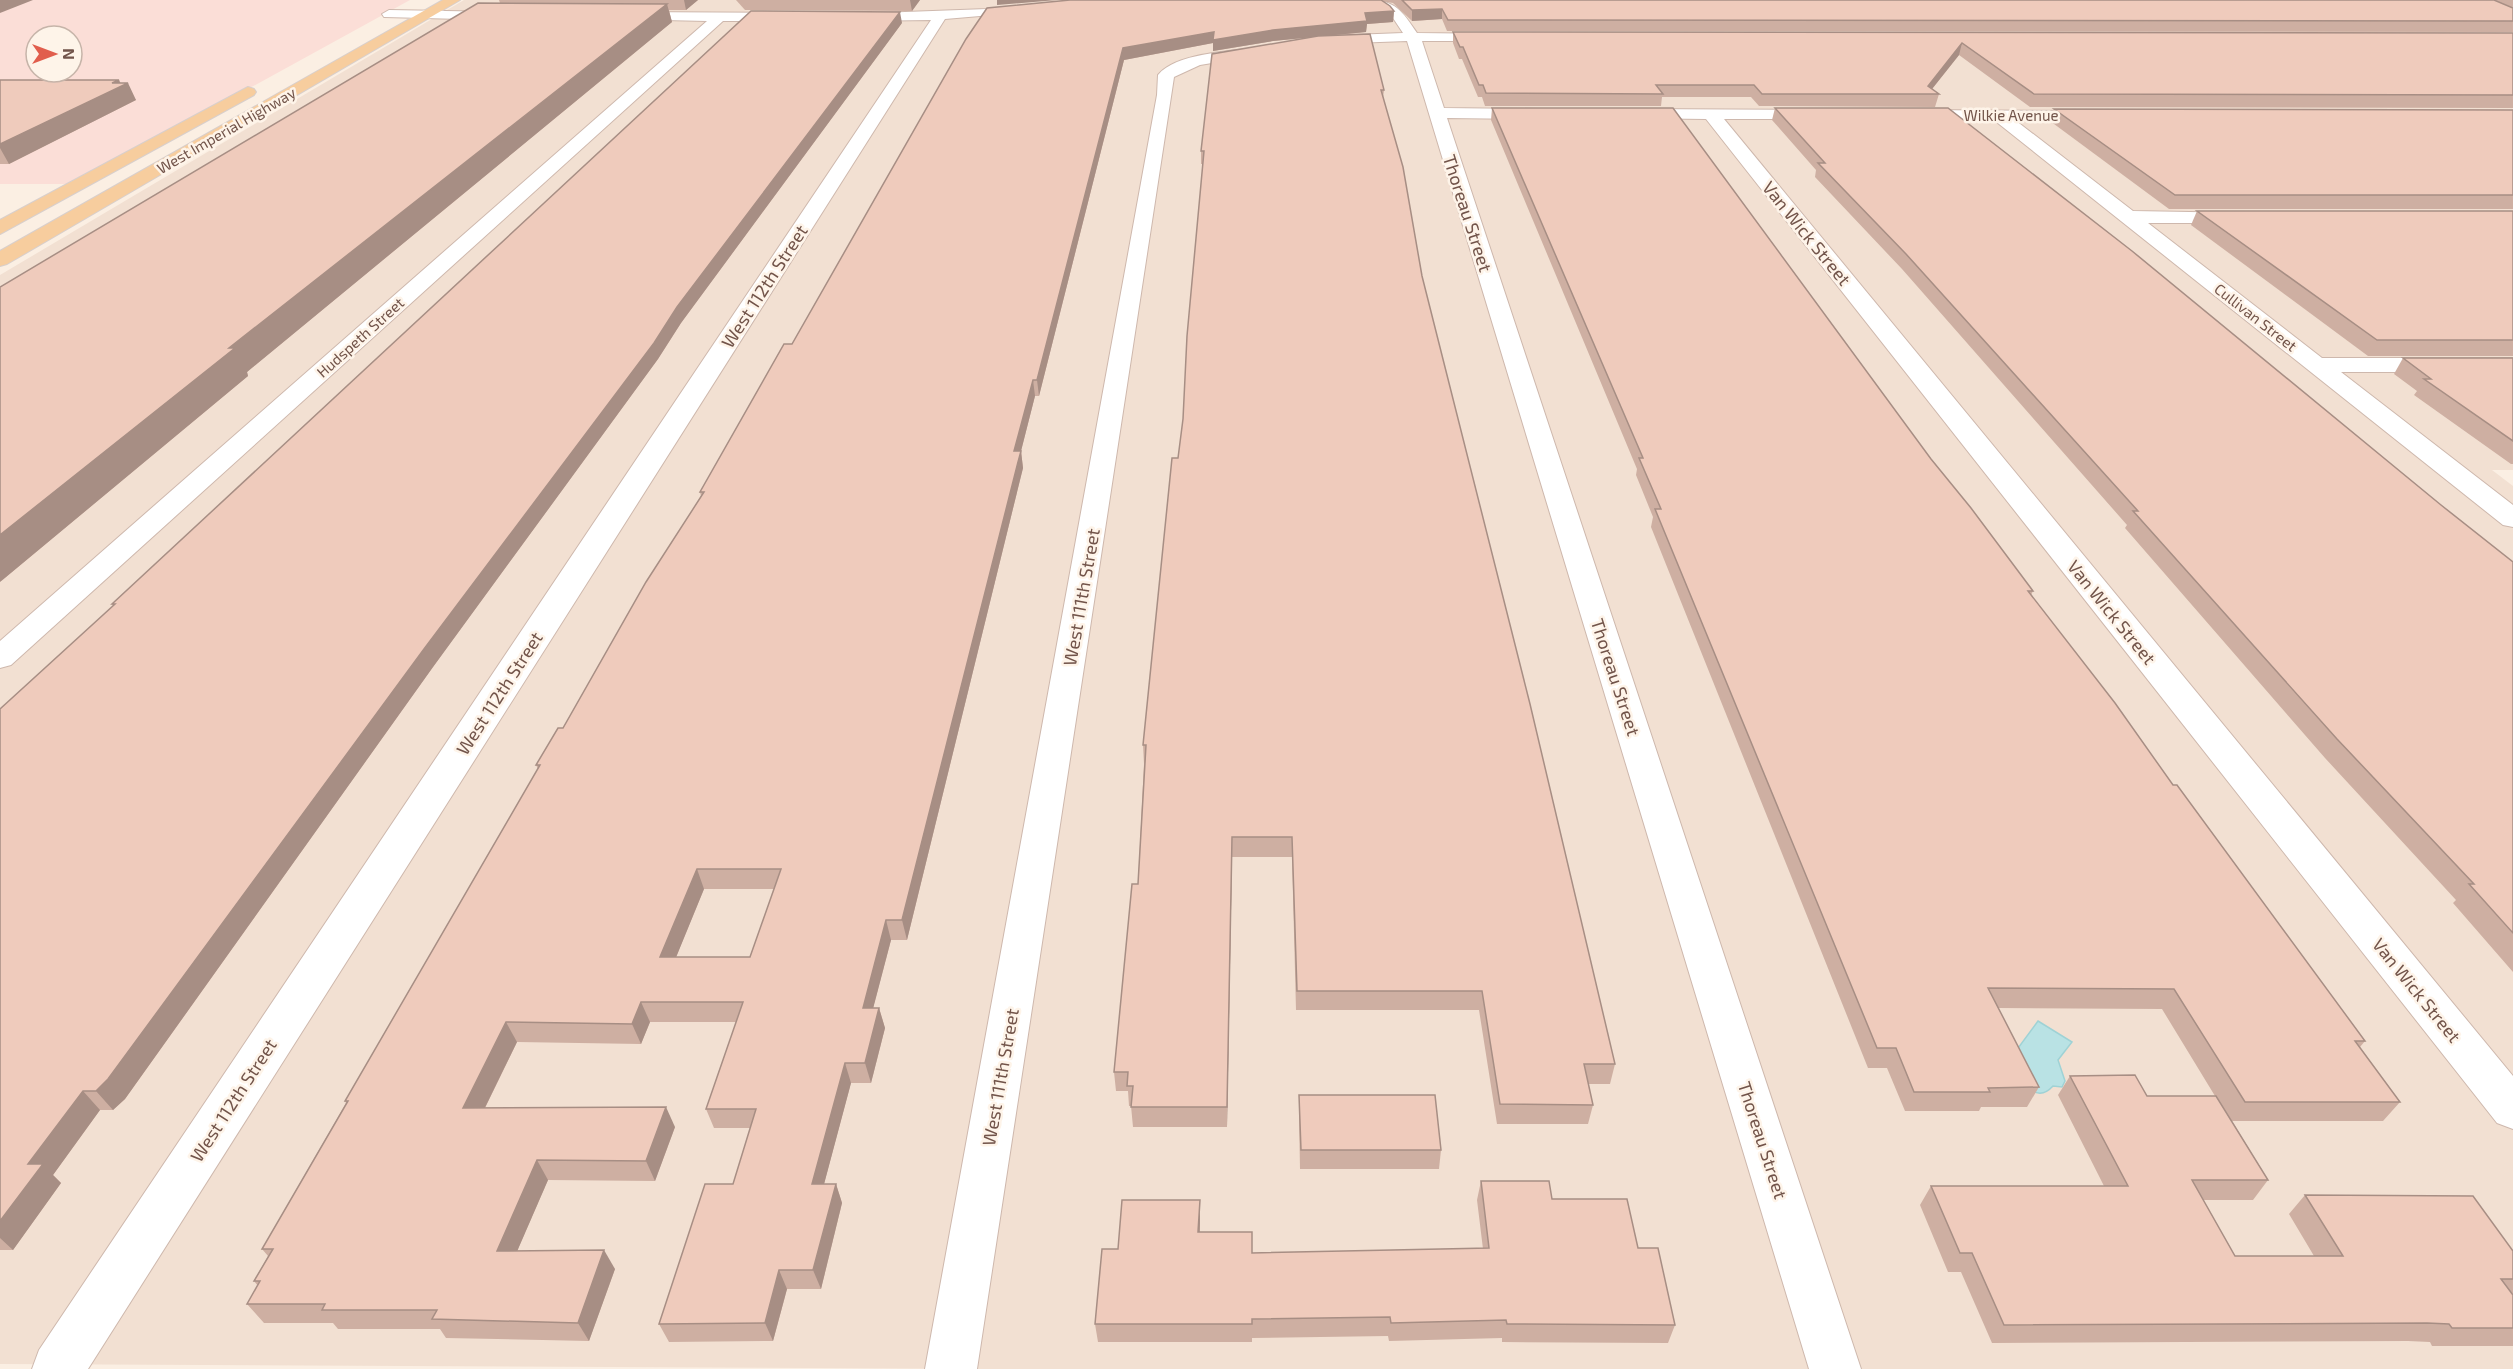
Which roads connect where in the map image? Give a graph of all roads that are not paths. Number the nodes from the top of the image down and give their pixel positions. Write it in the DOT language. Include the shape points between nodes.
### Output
graph roads {
  1 [pos="453,0"];
  2 [pos="1117,0"];
  3 [pos="1374,0"];
  4 [pos="421,8"];
  5 [pos="517,16"];
  6 [pos="606,16"];
  7 [pos="719,16"];
  8 [pos="800,17"];
  9 [pos="847,17"];
  10 [pos="940,17"];
  11 [pos="382,18"];
  12 [pos="1413,37"];
  13 [pos="1514,37"];
  14 [pos="260,85"];
  15 [pos="1437,113"];
  16 [pos="1550,114"];
  17 [pos="1619,114"];
  18 [pos="1711,114"];
  19 [pos="1831,114"];
  20 [pos="1891,115"];
  21 [pos="1998,115"];
  22 [pos="2118,115"];
  23 [pos="2130,217"];
  24 [pos="2261,217"];
  25 [pos="0,228"];
  26 [pos="6,254"];
  27 [pos="2316,365"];
  28 [pos="2513,365"];
  29 [pos="2513,519"];
  30 [pos="0,658"];
  31 [pos="2513,1109"];
  32 [pos="58,1369"];
  33 [pos="951,1369"];
  34 [pos="1835,1369"];
  1 -- 4 [label="main road, West Imperial Highway"];
  2 -- 10 [label="street"];
  3 -- 12 [label="street, Thoreau Street" via="1396,12"];
  4 -- 5 [label="street"];
  4 -- 11 [label="street"];
  4 -- 26 [label="main road, West Imperial Highway"];
  6 -- 7 [label="street"];
  7 -- 8 [label="street"];
  7 -- 30 [label="street, Hudspeth Street"];
  9 -- 10 [label="street"];
  10 -- 32 [label="street, West 112th Street"];
  12 -- 13 [label="street, West 111th Street"];
  12 -- 15 [label="street, Thoreau Street"];
  12 -- 33 [label="street, West 111th Street" via="1340,38 1194,62 1166,75"];
  14 -- 25 [label="main road, West Imperial Highway"];
  15 -- 16 [label="street"];
  15 -- 34 [label="street, Thoreau Street"];
  17 -- 18 [label="street"];
  18 -- 19 [label="street"];
  18 -- 31 [label="street, Van Wick Street"];
  20 -- 21 [label="street, Wilkie Avenue"];
  21 -- 22 [label="street, Wilkie Avenue"];
  21 -- 23 [label="street, Cullivan Street"];
  23 -- 24 [label="street"];
  23 -- 27 [label="street, Cullivan Street"];
  27 -- 28 [label="street"];
  27 -- 29 [label="street, Cullivan Street"];
}
